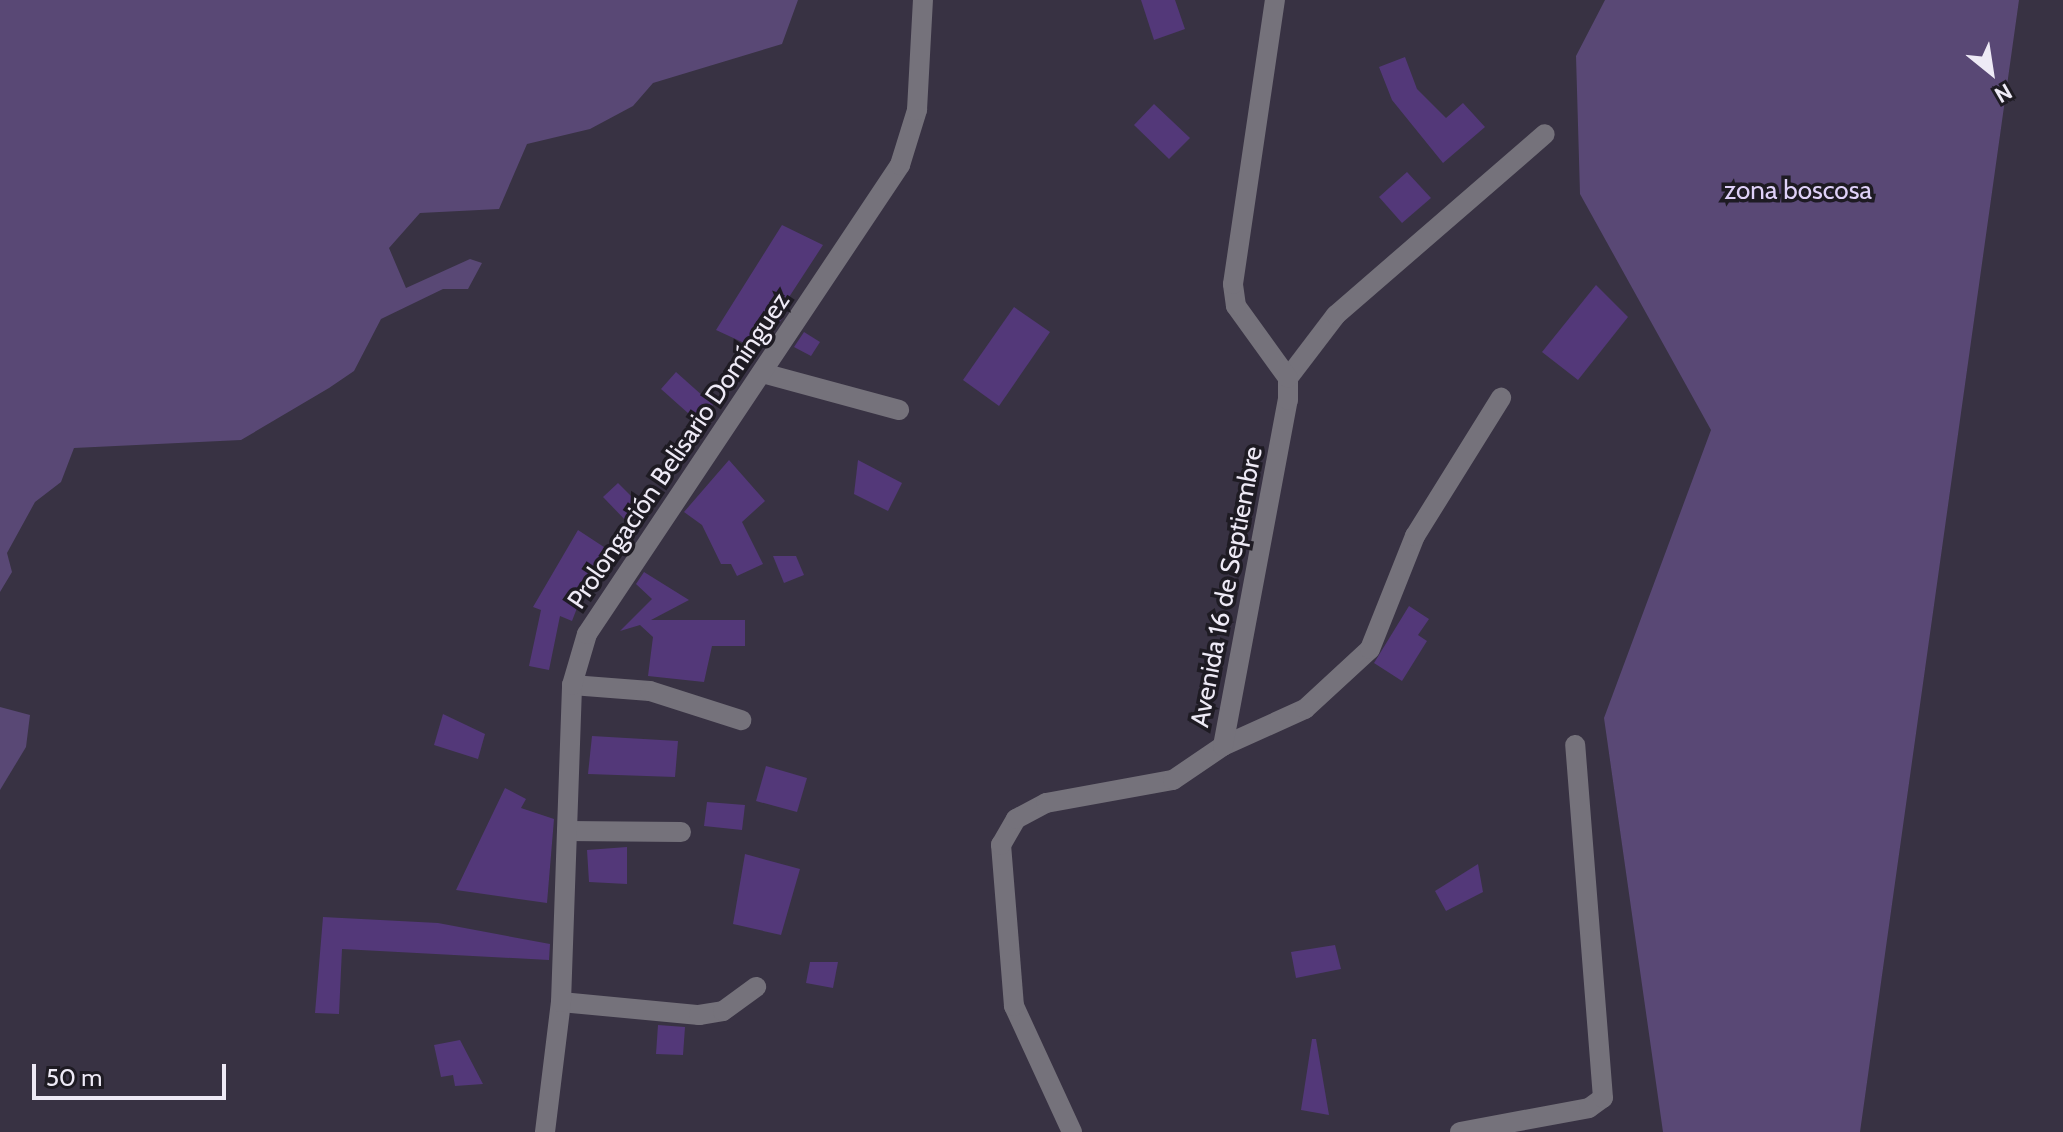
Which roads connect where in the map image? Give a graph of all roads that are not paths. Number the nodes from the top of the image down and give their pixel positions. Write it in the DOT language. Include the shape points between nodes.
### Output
graph roads {
  1 [pos="923,0"];
  2 [pos="1275,0"];
  3 [pos="1545,134"];
  4 [pos="762,373"];
  5 [pos="1288,378"];
  6 [pos="1501,398"];
  7 [pos="899,410"];
  8 [pos="572,685"];
  9 [pos="741,720"];
  10 [pos="1575,745"];
  11 [pos="1223,746"];
  12 [pos="567,831"];
  13 [pos="681,832"];
  14 [pos="756,987"];
  15 [pos="561,1002"];
  16 [pos="545,1132"];
  17 [pos="1072,1132"];
  18 [pos="1460,1132"];
  1 -- 4 [label="street, Prolongación Belisario Domínguez" via="917,110 881,200"];
  2 -- 5 [label="street" via="1233,284 1236,306"];
  3 -- 5 [label="street" via="1336,315"];
  4 -- 7 [label="street"];
  4 -- 8 [label="street, Prolongación Belisario Domínguez" via="607,597"];
  5 -- 11 [label="street, Avenida 16 de Septiembre"];
  6 -- 11 [label="street" via="1415,536 1370,649 1305,709"];
  8 -- 9 [label="street" via="650,691"];
  8 -- 12 [label="street, Prolongación Belisario Domínguez"];
  10 -- 18 [label="street" via="1603,1098 1589,1108"];
  11 -- 17 [label="street, Avenida 16 de Septiembre" via="1173,780 1046,803 1016,819 1001,845 1014,1006"];
  12 -- 13 [label="street"];
  12 -- 15 [label="street, Prolongación Belisario Domínguez"];
  14 -- 15 [label="street" via="723,1011 699,1015"];
  15 -- 16 [label="street, Prolongación Belisario Domínguez"];
}
